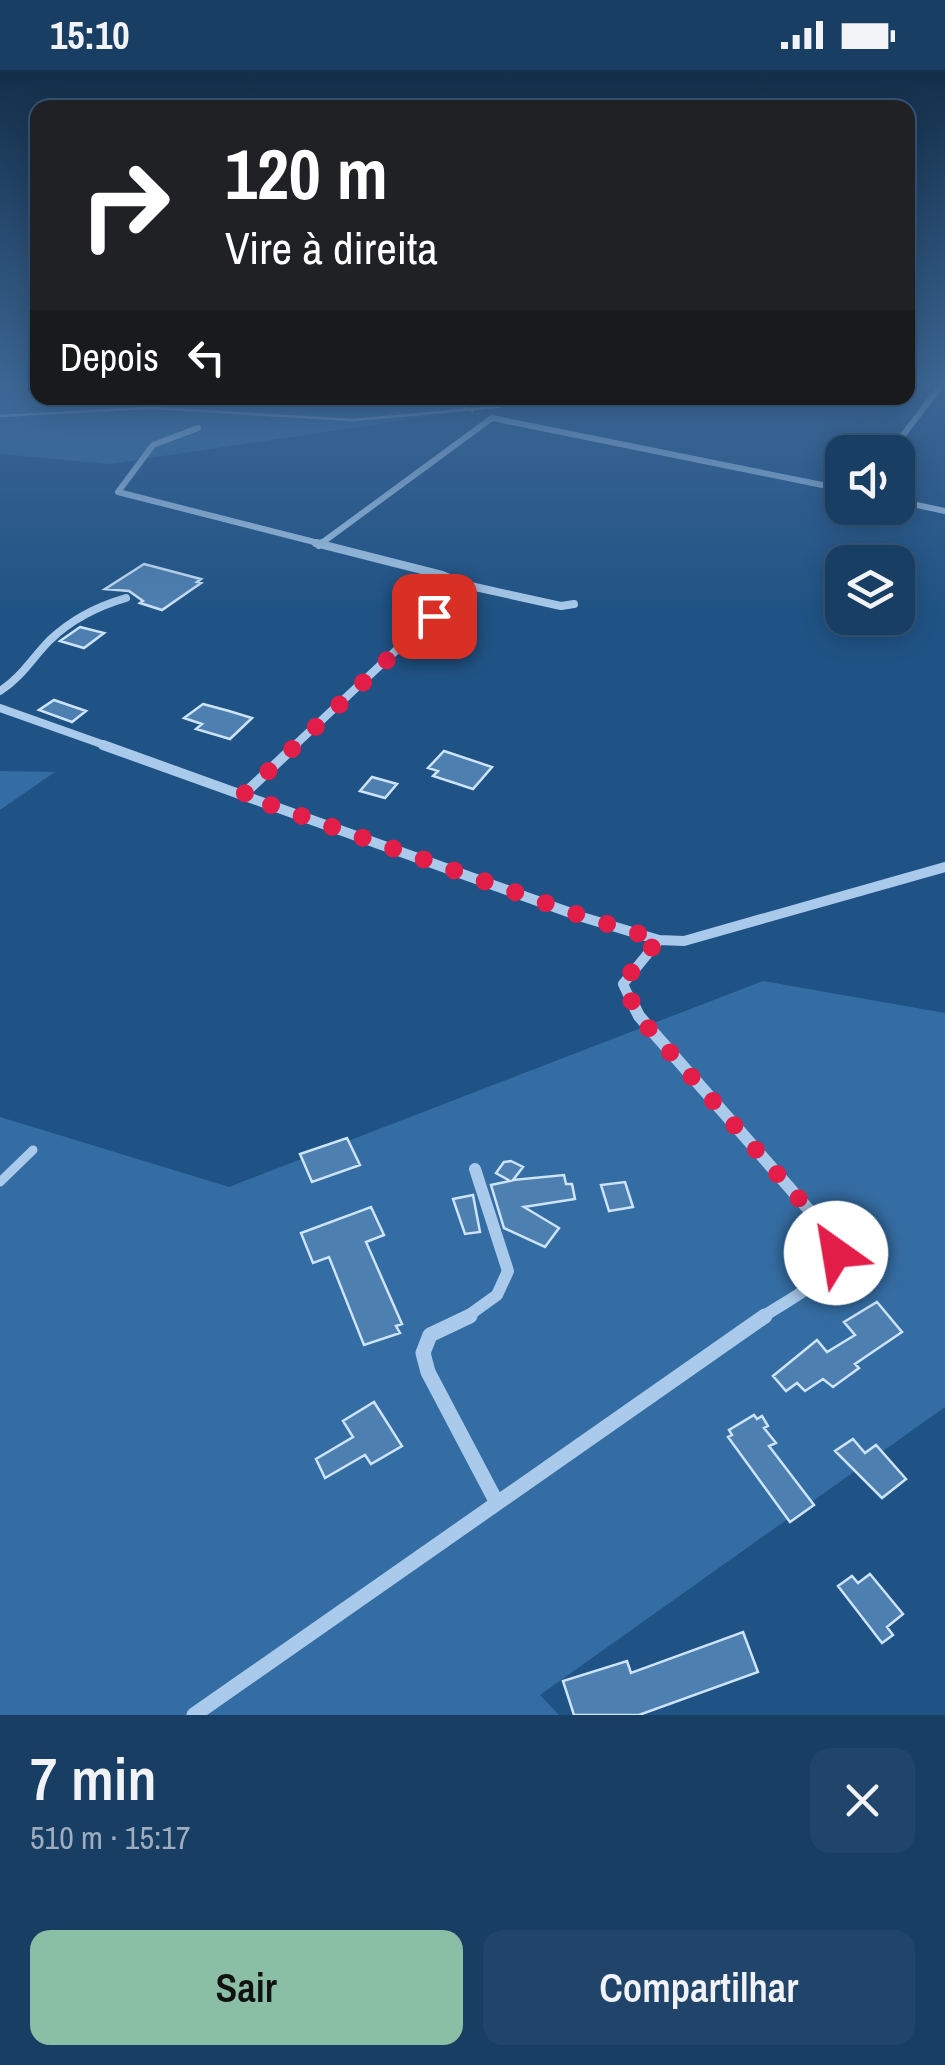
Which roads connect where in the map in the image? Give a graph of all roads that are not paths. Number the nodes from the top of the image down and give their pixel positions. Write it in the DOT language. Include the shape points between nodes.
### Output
graph roads {
  1 [pos="142,460"];
  2 [pos="435,460"];
  3 [pos="698,460"];
  4 [pos="825,486"];
  5 [pos="915,504"];
  6 [pos="945,510"];
  7 [pos="319,545"];
  8 [pos="466,585"];
  9 [pos="126,598"];
  10 [pos="574,604"];
  11 [pos="0,690"];
  12 [pos="0,708"];
  13 [pos="243,795"];
  14 [pos="945,867"];
  15 [pos="659,940"];
  16 [pos="33,1150"];
  17 [pos="475,1169"];
  18 [pos="0,1182"];
  19 [pos="497,1503"];
  20 [pos="194,1715"];
  1 -- 7 [label="street" via="118,492"];
  2 -- 7 [label="street"];
  3 -- 4 [label="street"];
  5 -- 6 [label="street"];
  7 -- 8 [label="street"];
  8 -- 10 [label="street"];
  8 -- 13 [label="street"];
  9 -- 11 [label="street" via="53,638 29,672"];
  12 -- 13 [label="street"];
  13 -- 15 [label="street"];
  14 -- 15 [label="street" via="711,936"];
  15 -- 19 [label="street" via="624,984 638,1016 816,1218 836,1253 822,1276"];
  16 -- 18 [label="lane"];
  17 -- 19 [label="street" via="508,1271 504,1288 492,1303 430,1335 423,1353"];
  19 -- 20 [label="street"];
}
